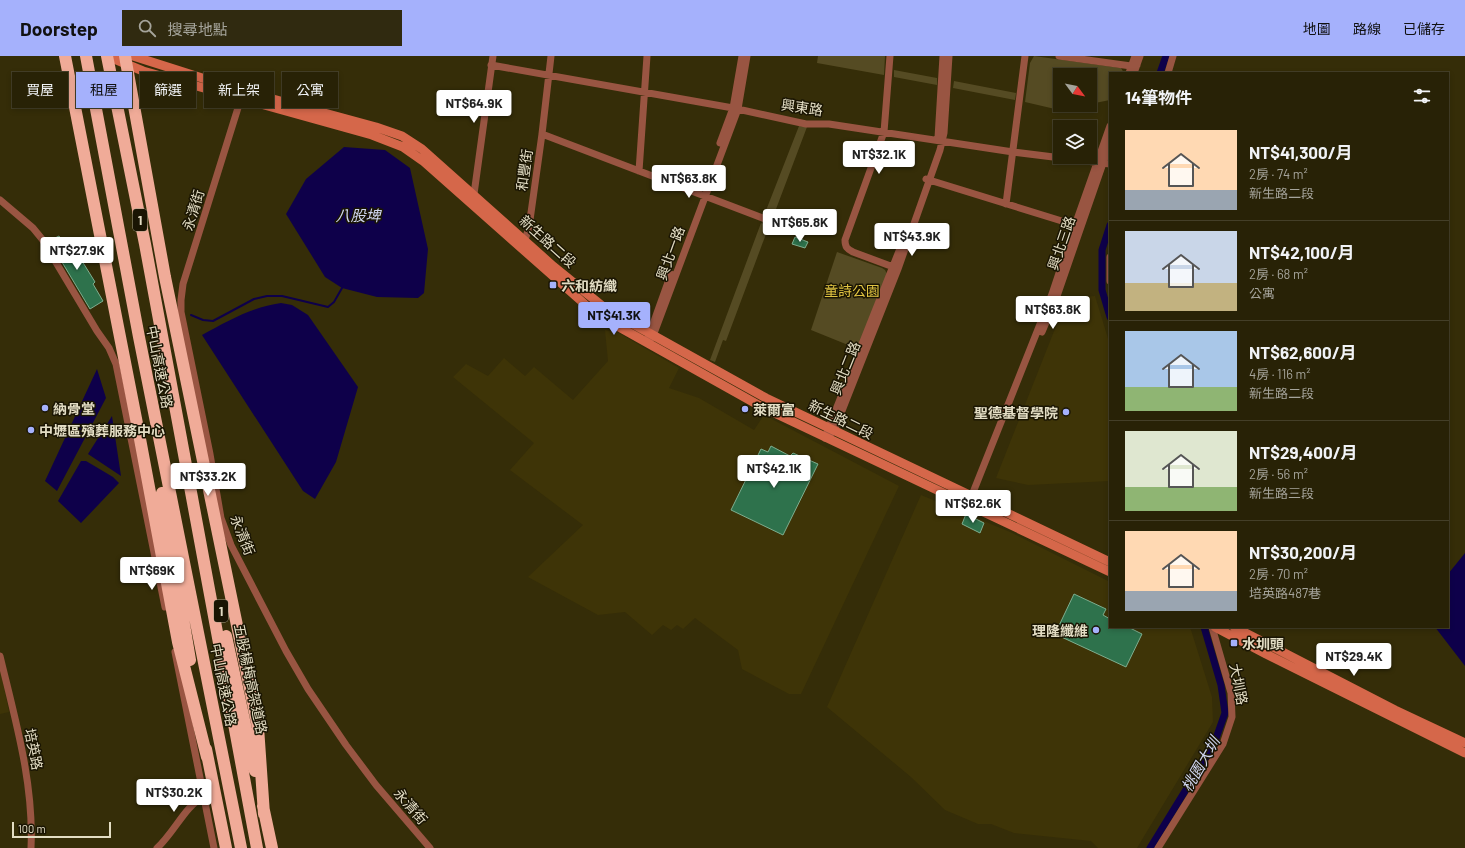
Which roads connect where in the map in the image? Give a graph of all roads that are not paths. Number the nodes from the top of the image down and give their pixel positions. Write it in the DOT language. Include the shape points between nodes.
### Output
graph roads {
  1 [pos="66,56"];
  2 [pos="86,56"];
  3 [pos="125,56"];
  4 [pos="133,56"];
  5 [pos="493,56"];
  6 [pos="551,56"];
  7 [pos="647,56"];
  8 [pos="742,56"];
  9 [pos="747,56"];
  10 [pos="890,56"];
  11 [pos="943,56"];
  12 [pos="949,56"];
  13 [pos="1025,56"];
  14 [pos="1059,56"];
  15 [pos="1092,56"];
  16 [pos="1140,56"];
  17 [pos="1173,56"];
  18 [pos="108,59"];
  19 [pos="491,65"];
  20 [pos="1133,66"];
  21 [pos="1168,72"];
  22 [pos="548,75"];
  23 [pos="204,81"];
  24 [pos="204,86"];
  25 [pos="645,92"];
  26 [pos="274,103"];
  27 [pos="274,105"];
  28 [pos="238,108"];
  29 [pos="735,108"];
  30 [pos="1109,131"];
  31 [pos="884,132"];
  32 [pos="542,134"];
  33 [pos="939,141"];
  34 [pos="1109,146"];
  35 [pos="1013,152"];
  36 [pos="1103,164"];
  37 [pos="639,171"];
  38 [pos="927,179"];
  39 [pos="474,194"];
  40 [pos="703,195"];
  41 [pos="0,200"];
  42 [pos="1006,204"];
  43 [pos="765,219"];
  44 [pos="1077,226"];
  45 [pos="525,240"];
  46 [pos="896,268"];
  47 [pos="139,337"];
  48 [pos="650,337"];
  49 [pos="170,375"];
  50 [pos="831,430"];
  51 [pos="825,438"];
  52 [pos="972,500"];
  53 [pos="1109,562"];
  54 [pos="1109,571"];
  55 [pos="1213,628"];
  56 [pos="1215,628"];
  57 [pos="1236,628"];
  58 [pos="0,656"];
  59 [pos="1465,743"];
  60 [pos="1465,753"];
  61 [pos="207,757"];
  62 [pos="203,797"];
  63 [pos="264,814"];
  64 [pos="31,848"];
  65 [pos="157,848"];
  66 [pos="214,848"];
  67 [pos="226,848"];
  68 [pos="241,848"];
  69 [pos="258,848"];
  70 [pos="272,848"];
  71 [pos="430,848"];
  72 [pos="1158,848"];
  1 -- 61 [label="highway" via="178,642"];
  2 -- 47 [label="highway, 中山高速公路 / 1"];
  3 -- 63 [label="highway, bridge" via="165,277 258,727"];
  4 -- 23 [label="main road, 新生路二段"];
  5 -- 19 [label="street"];
  6 -- 22 [label="street, 和豐街"];
  7 -- 25 [label="street"];
  8 -- 29 [label="street"];
  9 -- 29 [label="street"];
  10 -- 31 [label="street"];
  11 -- 33 [label="street, 興北二路"];
  12 -- 33 [label="street, 興北二路" via="944,133"];
  13 -- 35 [label="street"];
  14 -- 20 [label="street"];
  15 -- 20 [label="street"];
  16 -- 20 [label="street"];
  17 -- 21 [label="street"];
  18 -- 24 [label="main road, 新生路二段" via="143,71"];
  18 -- 49 [label="highway, 中山高速公路 / 1"];
  19 -- 22 [label="street, 興東路"];
  19 -- 39 [label="street"];
  22 -- 25 [label="street, 興東路"];
  22 -- 32 [label="street, 和豐街"];
  25 -- 29 [label="street, 興東路"];
  25 -- 37 [label="street"];
  26 -- 39 [label="main road, 新生路二段" via="376,127 402,136 422,149"];
  27 -- 48 [label="main road, 新生路二段" via="403,147 423,161 588,307 612,323"];
  28 -- 71 [label="street, 永清街" via="183,284 181,300 181,312 221,518 238,560 308,689 376,785"];
  29 -- 31 [label="street, 興東路" via="806,124 829,124"];
  29 -- 40 [label="street, 興北一路"];
  30 -- 36 [label="street"];
  31 -- 33 [label="street, 興東路"];
  31 -- 46 [label="street" via="845,245 848,250"];
  32 -- 37 [label="street"];
  32 -- 45 [label="street, 和豐街"];
  33 -- 35 [label="street, 興東路"];
  33 -- 38 [label="street, 興北二路"];
  34 -- 36 [label="street"];
  35 -- 36 [label="street, 興東路"];
  35 -- 42 [label="street"];
  36 -- 44 [label="street, 興北三路"];
  37 -- 40 [label="street"];
  38 -- 42 [label="street"];
  38 -- 46 [label="street, 興北二路"];
  39 -- 45 [label="main road, 新生路二段"];
  40 -- 43 [label="street"];
  40 -- 48 [label="street, 興北一路"];
  41 -- 62 [label="street" via="42,239 109,348 116,364"];
  42 -- 44 [label="street"];
  44 -- 52 [label="street, 興北三路" via="1056,300"];
  45 -- 48 [label="main road, 新生路二段" via="606,309"];
  46 -- 50 [label="street, 興北二路"];
  47 -- 61 [label="highway, 1" via="174,570"];
  47 -- 68 [label="highway, 中山高速公路 / 1"];
  48 -- 50 [label="main road, 新生路二段"];
  48 -- 51 [label="main road, 新生路二段" via="762,407"];
  49 -- 63 [label="highway, 五股楊梅高架道路 / 1"];
  49 -- 69 [label="highway, 中山高速公路 / 1"];
  50 -- 51 [label="street"];
  50 -- 52 [label="main road, 新生路二段"];
  51 -- 52 [label="main road, 新生路二段"];
  52 -- 53 [label="main road, 新生路二段"];
  52 -- 54 [label="main road, 新生路二段"];
  55 -- 72 [label="street, 大圳路" via="1230,693 1232,717 1223,744"];
  56 -- 60 [label="main road"];
  57 -- 59 [label="main road"];
  58 -- 64 [label="street, 培英路" via="24,760 32,824"];
  61 -- 67 [label="highway, 1"];
  62 -- 65 [label="street" via="191,806"];
  62 -- 66 [label="street"];
  63 -- 70 [label="highway, 五股楊梅高架道路 / 1"];
}
